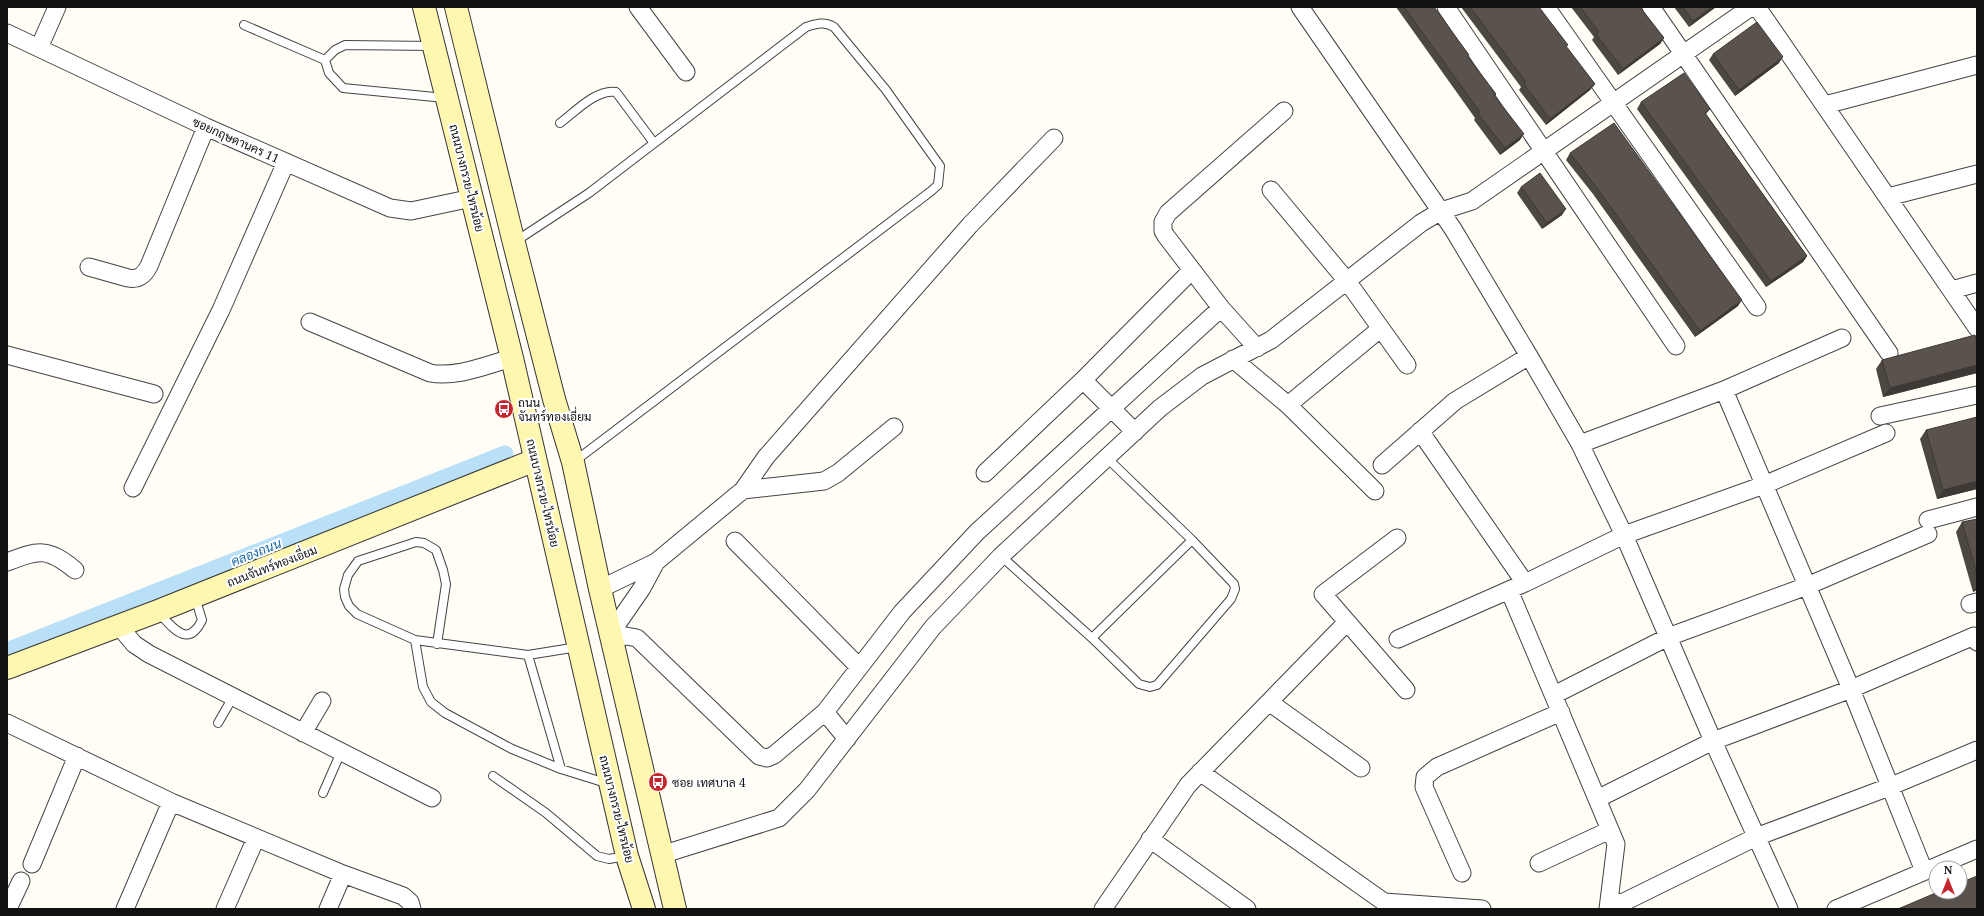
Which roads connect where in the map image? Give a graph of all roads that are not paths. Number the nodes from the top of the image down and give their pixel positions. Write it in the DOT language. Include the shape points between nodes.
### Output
graph roads {
  1 [pos="57,7"];
  2 [pos="424,7"];
  3 [pos="456,7"];
  4 [pos="638,7"];
  5 [pos="1300,7"];
  6 [pos="1446,7"];
  7 [pos="1546,7"];
  8 [pos="1651,7"];
  9 [pos="1751,7"];
  10 [pos="1757,7"];
  11 [pos="244,25"];
  12 [pos="7,33"];
  13 [pos="434,46"];
  14 [pos="39,48"];
  15 [pos="1684,54"];
  16 [pos="325,60"];
  17 [pos="1977,65"];
  18 [pos="686,72"];
  19 [pos="447,98"];
  20 [pos="1614,102"];
  21 [pos="1825,105"];
  22 [pos="1284,112"];
  23 [pos="560,123"];
  24 [pos="206,127"];
  25 [pos="488,136"];
  26 [pos="1054,138"];
  27 [pos="458,143"];
  28 [pos="654,143"];
  29 [pos="1544,151"];
  30 [pos="286,162"];
  31 [pos="1977,174"];
  32 [pos="1271,190"];
  33 [pos="1888,197"];
  34 [pos="472,198"];
  35 [pos="1441,211"];
  36 [pos="514,243"];
  37 [pos="89,267"];
  38 [pos="1191,270"];
  39 [pos="1347,281"];
  40 [pos="1977,283"];
  41 [pos="1952,290"];
  42 [pos="1757,307"];
  43 [pos="1221,308"];
  44 [pos="310,322"];
  45 [pos="1977,328"];
  46 [pos="1380,329"];
  47 [pos="1842,338"];
  48 [pos="1676,346"];
  49 [pos="1257,348"];
  50 [pos="1889,353"];
  51 [pos="7,355"];
  52 [pos="1529,356"];
  53 [pos="512,358"];
  54 [pos="1233,359"];
  55 [pos="1407,365"];
  56 [pos="1082,380"];
  57 [pos="1724,390"];
  58 [pos="154,394"];
  59 [pos="1977,395"];
  60 [pos="1288,405"];
  61 [pos="1113,409"];
  62 [pos="1880,416"];
  63 [pos="894,428"];
  64 [pos="1420,431"];
  65 [pos="1135,432"];
  66 [pos="1886,433"];
  67 [pos="1580,444"];
  68 [pos="1107,458"];
  69 [pos="535,460"];
  70 [pos="573,462"];
  71 [pos="1382,465"];
  72 [pos="985,473"];
  73 [pos="1764,484"];
  74 [pos="134,488"];
  75 [pos="743,490"];
  76 [pos="1375,491"];
  77 [pos="1977,507"];
  78 [pos="1624,535"];
  79 [pos="1397,538"];
  80 [pos="735,540"];
  81 [pos="1192,540"];
  82 [pos="1001,556"];
  83 [pos="7,562"];
  84 [pos="656,562"];
  85 [pos="75,570"];
  86 [pos="1525,583"];
  87 [pos="1807,586"];
  88 [pos="600,589"];
  89 [pos="1509,590"];
  90 [pos="195,597"];
  91 [pos="158,611"];
  92 [pos="1347,622"];
  93 [pos="119,626"];
  94 [pos="612,635"];
  95 [pos="1668,637"];
  96 [pos="1092,638"];
  97 [pos="1398,639"];
  98 [pos="415,640"];
  99 [pos="1977,642"];
  100 [pos="437,644"];
  101 [pos="580,647"];
  102 [pos="528,655"];
  103 [pos="859,667"];
  104 [pos="7,668"];
  105 [pos="1851,689"];
  106 [pos="1406,690"];
  107 [pos="1554,695"];
  108 [pos="233,697"];
  109 [pos="322,701"];
  110 [pos="1269,702"];
  111 [pos="825,712"];
  112 [pos="1561,712"];
  113 [pos="218,723"];
  114 [pos="7,724"];
  115 [pos="303,733"];
  116 [pos="847,739"];
  117 [pos="1713,741"];
  118 [pos="1977,750"];
  119 [pos="341,752"];
  120 [pos="77,756"];
  121 [pos="1360,768"];
  122 [pos="561,769"];
  123 [pos="1200,772"];
  124 [pos="493,776"];
  125 [pos="610,784"];
  126 [pos="1889,787"];
  127 [pos="323,793"];
  128 [pos="432,798"];
  129 [pos="1598,800"];
  130 [pos="171,802"];
  131 [pos="1610,830"];
  132 [pos="1756,837"];
  133 [pos="256,838"];
  134 [pos="1150,839"];
  135 [pos="1977,849"];
  136 [pos="627,856"];
  137 [pos="661,856"];
  138 [pos="1539,863"];
  139 [pos="32,864"];
  140 [pos="1924,871"];
  141 [pos="1462,873"];
  142 [pos="342,874"];
  143 [pos="21,881"];
  144 [pos="1609,905"];
  145 [pos="8,909"];
  146 [pos="126,909"];
  147 [pos="225,909"];
  148 [pos="328,909"];
  149 [pos="412,909"];
  150 [pos="644,909"];
  151 [pos="675,909"];
  152 [pos="1103,909"];
  153 [pos="1247,909"];
  154 [pos="1482,909"];
  155 [pos="1789,909"];
  156 [pos="1836,909"];
  1 -- 14 [label="street"];
  2 -- 13 [label="main road, ถนนบางกรวย-ไทรน้อย"];
  3 -- 25 [label="main road"];
  4 -- 18 [label="street"];
  5 -- 35 [label="street"];
  6 -- 29 [label="street"];
  7 -- 20 [label="street"];
  8 -- 15 [label="street"];
  9 -- 15 [label="street"];
  10 -- 21 [label="street"];
  11 -- 16 [label="lane"];
  12 -- 14 [label="street, ซอยกฤษดานคร 11"];
  13 -- 16 [label="lane" via="345,45"];
  13 -- 19 [label="main road, ถนนบางกรวย-ไทรน้อย"];
  14 -- 24 [label="street, ซอยกฤษดานคร 11"];
  15 -- 20 [label="street"];
  15 -- 50 [label="street"];
  16 -- 19 [label="lane" via="329,73 343,88"];
  17 -- 21 [label="street"];
  19 -- 27 [label="main road, ถนนบางกรวย-ไทรน้อย"];
  20 -- 29 [label="street"];
  20 -- 42 [label="street"];
  21 -- 33 [label="street"];
  22 -- 38 [label="street" via="1168,214 1163,222 1163,231"];
  23 -- 28 [label="lane" via="599,94 616,92"];
  24 -- 30 [label="street, ซอยกฤษดานคร 11"];
  24 -- 37 [label="street" via="144,276 128,278"];
  25 -- 27 [label="main road"];
  25 -- 36 [label="main road"];
  26 -- 75 [label="street" via="970,225 766,457"];
  27 -- 34 [label="main road, ถนนบางกรวย-ไทรน้อย"];
  28 -- 36 [label="lane" via="589,193"];
  28 -- 70 [label="lane" via="806,27 827,23 834,27 886,90 940,166 940,178 938,185 924,197"];
  29 -- 35 [label="street" via="1472,201"];
  29 -- 48 [label="street"];
  30 -- 34 [label="street, ซอยกฤษดานคร 11" via="399,211 411,211"];
  30 -- 74 [label="street" via="221,310"];
  31 -- 33 [label="street"];
  32 -- 39 [label="street"];
  33 -- 41 [label="street"];
  34 -- 53 [label="main road, ถนนบางกรวย-ไทรน้อย"];
  35 -- 39 [label="street" via="1421,223"];
  35 -- 52 [label="street"];
  36 -- 70 [label="main road"];
  38 -- 43 [label="street"];
  38 -- 56 [label="street"];
  39 -- 46 [label="street"];
  39 -- 49 [label="street"];
  40 -- 41 [label="street"];
  41 -- 45 [label="street"];
  43 -- 49 [label="street"];
  43 -- 61 [label="street"];
  44 -- 53 [label="street" via="438,374 450,374"];
  46 -- 55 [label="street"];
  46 -- 60 [label="street"];
  47 -- 57 [label="street"];
  49 -- 54 [label="street"];
  51 -- 58 [label="street"];
  52 -- 64 [label="street" via="1455,401"];
  52 -- 67 [label="street"];
  53 -- 69 [label="main road, ถนนบางกรวย-ไทรน้อย"];
  54 -- 60 [label="street"];
  54 -- 65 [label="street" via="1202,376 1160,408"];
  56 -- 61 [label="street"];
  56 -- 72 [label="street"];
  57 -- 67 [label="street"];
  57 -- 73 [label="street"];
  59 -- 62 [label="street"];
  60 -- 76 [label="street"];
  61 -- 65 [label="street"];
  61 -- 103 [label="street" via="977,532 902,612"];
  63 -- 75 [label="street" via="838,473 824,481"];
  64 -- 71 [label="street"];
  64 -- 86 [label="street"];
  65 -- 68 [label="street"];
  66 -- 73 [label="street"];
  67 -- 78 [label="street"];
  68 -- 81 [label="lane"];
  68 -- 82 [label="street"];
  69 -- 90 [label="main road, ถนนจันทร์ทองเอี่ยม"];
  69 -- 101 [label="main road, ถนนบางกรวย-ไทรน้อย"];
  70 -- 88 [label="main road"];
  73 -- 78 [label="street"];
  73 -- 87 [label="street"];
  75 -- 84 [label="street"];
  77 -- 87 [label="street" via="1928,527"];
  78 -- 86 [label="street"];
  78 -- 95 [label="street"];
  79 -- 92 [label="street" via="1323,594"];
  80 -- 103 [label="street"];
  81 -- 96 [label="lane"];
  81 -- 96 [label="lane" via="1234,584 1235,594 1157,684 1150,687 1139,684"];
  82 -- 96 [label="lane"];
  82 -- 116 [label="street" via="933,627"];
  83 -- 85 [label="street" via="29,554 42,553 60,558"];
  84 -- 88 [label="street"];
  84 -- 94 [label="street"];
  86 -- 89 [label="street"];
  87 -- 95 [label="street"];
  87 -- 105 [label="street"];
  88 -- 94 [label="main road"];
  89 -- 97 [label="street"];
  89 -- 107 [label="street"];
  90 -- 91 [label="main road, ถนนจันทร์ทองเอี่ยม"];
  90 -- 91 [label="lane" via="202,620 192,633 180,634"];
  91 -- 93 [label="main road, ถนนจันทร์ทองเอี่ยม"];
  92 -- 106 [label="street"];
  92 -- 110 [label="street"];
  93 -- 104 [label="main road, ถนนจันทร์ทองเอี่ยม"];
  93 -- 108 [label="street" via="134,644 149,654"];
  94 -- 111 [label="street" via="637,638 759,756 767,758 774,755"];
  94 -- 137 [label="main road"];
  95 -- 107 [label="street"];
  95 -- 117 [label="street"];
  98 -- 100 [label="lane"];
  98 -- 100 [label="lane" via="357,614 349,606 344,589 348,575 358,561 416,542 424,543 436,550 446,584"];
  98 -- 122 [label="lane" via="423,687 431,702 445,713 512,749"];
  99 -- 105 [label="street" via="1974,636"];
  100 -- 102 [label="lane"];
  101 -- 102 [label="lane"];
  101 -- 125 [label="main road, ถนนบางกรวย-ไทรน้อย"];
  102 -- 122 [label="lane"];
  103 -- 111 [label="street"];
  105 -- 117 [label="street"];
  105 -- 126 [label="street"];
  107 -- 112 [label="street"];
  108 -- 113 [label="lane"];
  108 -- 115 [label="street"];
  109 -- 115 [label="street"];
  110 -- 121 [label="street"];
  110 -- 123 [label="street"];
  111 -- 116 [label="street"];
  112 -- 129 [label="street"];
  112 -- 141 [label="street" via="1437,767 1425,777 1424,787"];
  114 -- 120 [label="street"];
  115 -- 119 [label="street"];
  116 -- 137 [label="street" via="807,790 779,818"];
  117 -- 129 [label="street"];
  117 -- 132 [label="street"];
  118 -- 126 [label="street"];
  119 -- 127 [label="lane"];
  119 -- 128 [label="street"];
  120 -- 130 [label="street"];
  120 -- 139 [label="street"];
  122 -- 125 [label="lane"];
  123 -- 134 [label="street"];
  123 -- 154 [label="street" via="1384,902"];
  124 -- 136 [label="lane" via="546,813 596,856 609,859"];
  125 -- 136 [label="main road, ถนนบางกรวย-ไทรน้อย"];
  126 -- 132 [label="street"];
  126 -- 140 [label="street"];
  129 -- 131 [label="street"];
  130 -- 133 [label="street"];
  130 -- 146 [label="street"];
  131 -- 138 [label="street"];
  131 -- 144 [label="street" via="1616,844"];
  132 -- 144 [label="street" via="1622,903"];
  132 -- 155 [label="street"];
  133 -- 142 [label="street"];
  133 -- 147 [label="street"];
  134 -- 152 [label="street"];
  134 -- 153 [label="street"];
  135 -- 140 [label="street"];
  136 -- 150 [label="main road, ถนนบางกรวย-ไทรน้อย"];
  137 -- 151 [label="main road"];
  140 -- 156 [label="street"];
  142 -- 148 [label="street"];
  142 -- 149 [label="street" via="403,896 410,902"];
  143 -- 145 [label="street"];
}
